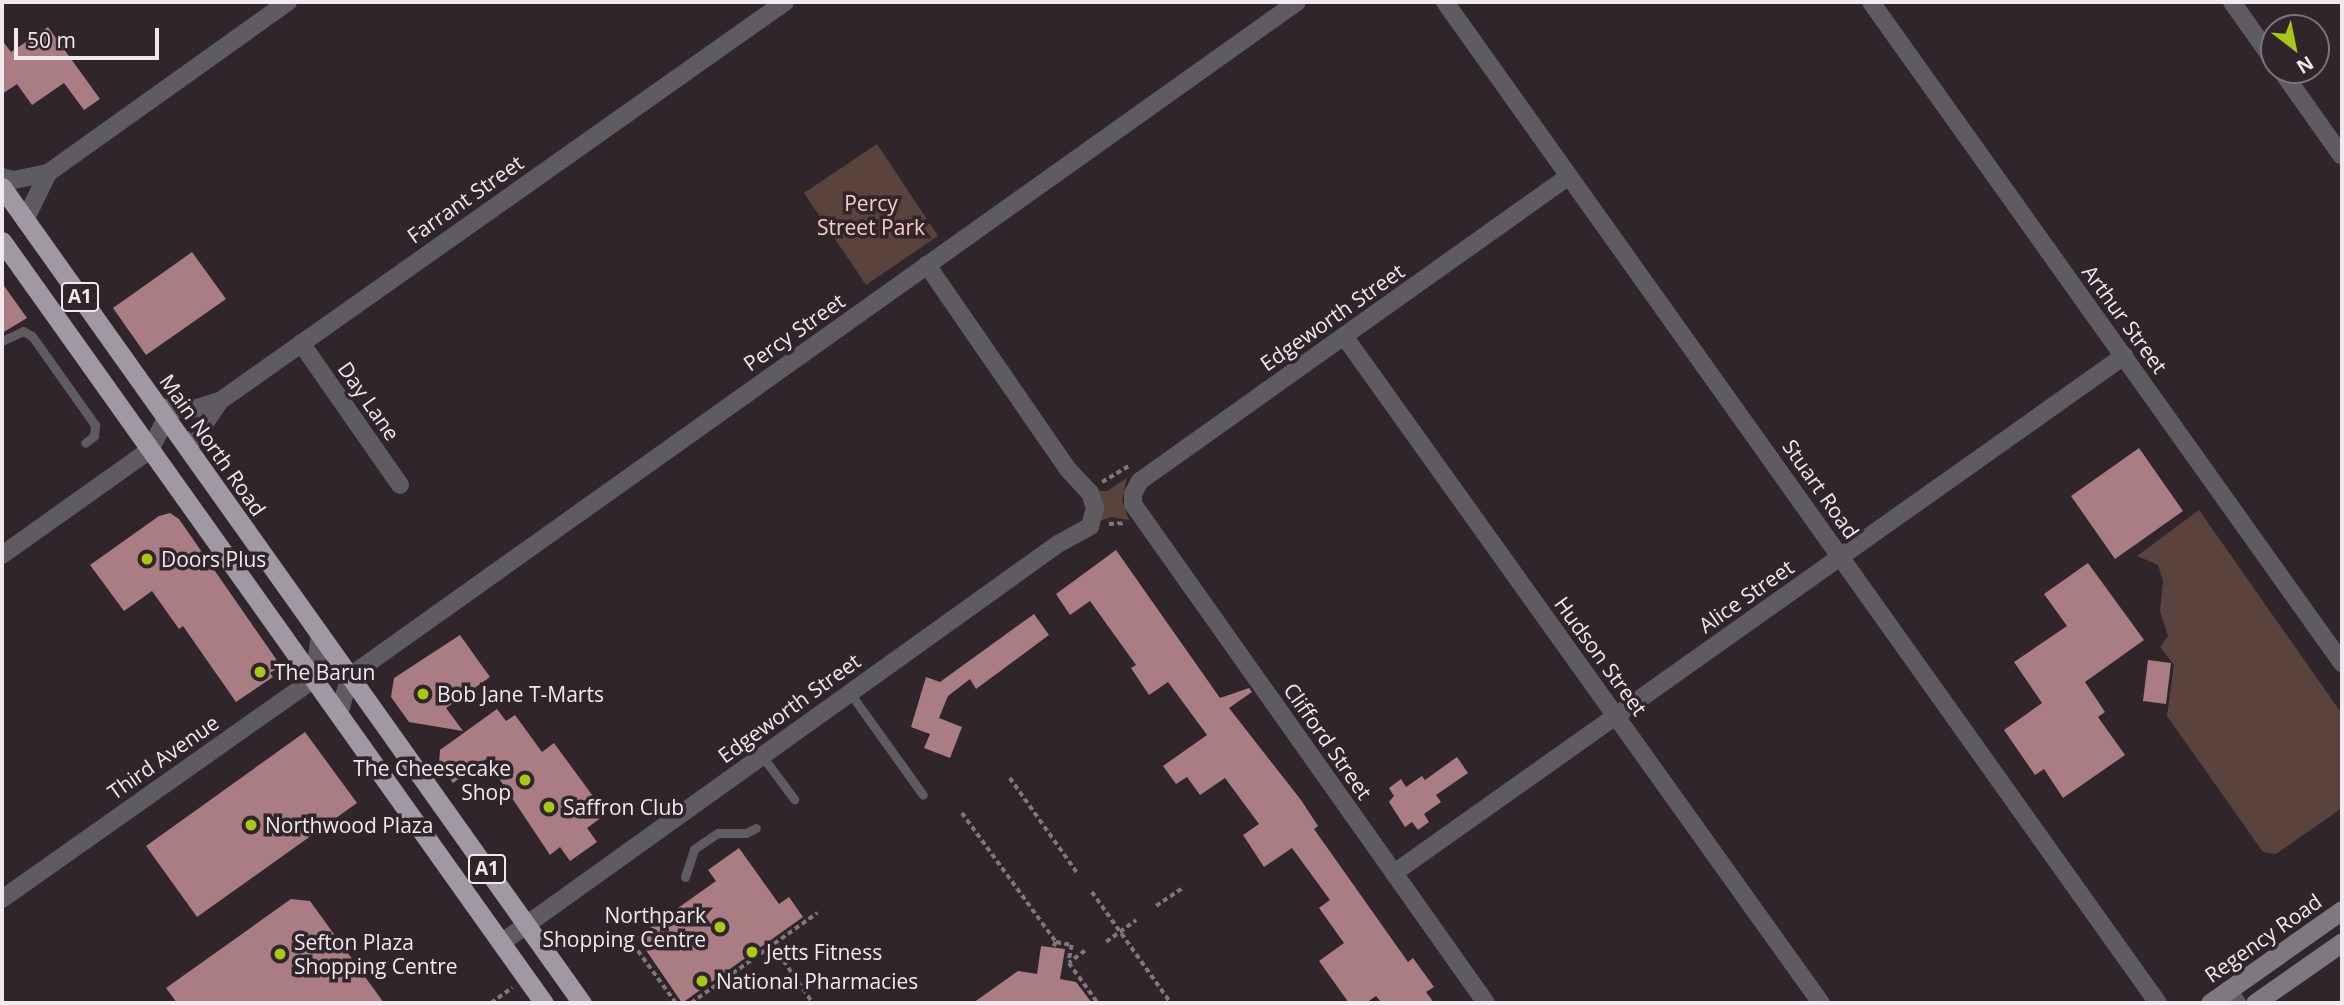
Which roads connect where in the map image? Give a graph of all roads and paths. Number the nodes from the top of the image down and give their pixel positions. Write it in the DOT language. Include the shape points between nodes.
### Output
graph roads {
  1 [pos="288,2"];
  2 [pos="785,2"];
  3 [pos="1446,2"];
  4 [pos="1871,2"];
  5 [pos="2232,2"];
  6 [pos="1290,4"];
  7 [pos="2260,41"];
  8 [pos="2291,84"];
  9 [pos="2342,156"];
  10 [pos="48,173"];
  11 [pos="1569,176"];
  12 [pos="2,177"];
  13 [pos="2,187"];
  14 [pos="25,220"];
  15 [pos="2,229"];
  16 [pos="2,241"];
  17 [pos="50,255"];
  18 [pos="927,265"];
  19 [pos="1344,336"];
  20 [pos="2,341"];
  21 [pos="301,343"];
  22 [pos="2124,356"];
  23 [pos="220,401"];
  24 [pos="162,413"];
  25 [pos="85,443"];
  26 [pos="188,449"];
  27 [pos="150,450"];
  28 [pos="1140,481"];
  29 [pos="400,485"];
  30 [pos="1092,499"];
  31 [pos="1137,510"];
  32 [pos="1090,526"];
  33 [pos="2,555"];
  34 [pos="1841,557"];
  35 [pos="320,635"];
  36 [pos="2342,663"];
  37 [pos="350,676"];
  38 [pos="314,678"];
  39 [pos="850,693"];
  40 [pos="339,713"];
  41 [pos="1616,716"];
  42 [pos="762,756"];
  43 [pos="1010,778"];
  44 [pos="923,795"];
  45 [pos="794,799"];
  46 [pos="962,813"];
  47 [pos="756,828"];
  48 [pos="1394,873"];
  49 [pos="1078,874"];
  50 [pos="685,877"];
  51 [pos="1184,887"];
  52 [pos="1092,892"];
  53 [pos="2,899"];
  54 [pos="1156,906"];
  55 [pos="2342,910"];
  56 [pos="817,913"];
  57 [pos="1136,920"];
  58 [pos="527,925"];
  59 [pos="1120,932"];
  60 [pos="558,935"];
  61 [pos="584,941"];
  62 [pos="1056,942"];
  63 [pos="1106,942"];
  64 [pos="2342,942"];
  65 [pos="501,943"];
  66 [pos="771,943"];
  67 [pos="614,944"];
  68 [pos="1054,947"];
  69 [pos="1084,951"];
  70 [pos="1069,963"];
  71 [pos="512,988"];
  72 [pos="2232,997"];
  73 [pos="491,1003"];
  74 [pos="544,1003"];
  75 [pos="582,1003"];
  76 [pos="676,1003"];
  77 [pos="691,1003"];
  78 [pos="813,1003"];
  79 [pos="1098,1003"];
  80 [pos="1171,1003"];
  81 [pos="1486,1003"];
  82 [pos="1821,1003"];
  83 [pos="2158,1003"];
  84 [pos="2210,1003"];
  85 [pos="2255,1003"];
  1 -- 10 [label="street"];
  2 -- 21 [label="street, Farrant Street"];
  3 -- 11 [label="street, Stuart Road"];
  4 -- 22 [label="street, Arthur Street"];
  5 -- 7 [label="street"];
  6 -- 18 [label="street, Percy Street"];
  8 -- 9 [label="street"];
  10 -- 12 [label="street" via="14,180"];
  10 -- 14 [label="street"];
  11 -- 19 [label="street, Edgeworth Street"];
  11 -- 34 [label="street, Stuart Road"];
  13 -- 14 [label="highway, Main North Road / A1"];
  14 -- 17 [label="highway, Main North Road / A1"];
  15 -- 17 [label="highway"];
  16 -- 27 [label="highway, A1"];
  17 -- 24 [label="highway, Main North Road / A1"];
  18 -- 30 [label="street"];
  18 -- 37 [label="street, Percy Street"];
  19 -- 28 [label="street, Edgeworth Street"];
  19 -- 41 [label="street, Hudson Street"];
  20 -- 25 [label="lane" via="23,331 32,336 95,425 94,436"];
  21 -- 23 [label="street, Farrant Street"];
  21 -- 29 [label="street, Day Lane"];
  22 -- 34 [label="street, Alice Street"];
  22 -- 36 [label="street, Arthur Street"];
  23 -- 24 [label="street"];
  23 -- 26 [label="street, Farrant Street"];
  24 -- 26 [label="highway, Main North Road / A1"];
  24 -- 27 [label="street"];
  26 -- 35 [label="highway, Main North Road / A1"];
  27 -- 33 [label="street"];
  27 -- 38 [label="highway, A1"];
  28 -- 30 [label="path" via="1128,464"];
  28 -- 31 [label="street"];
  30 -- 32 [label="street"];
  31 -- 32 [label="path" via="1131,522"];
  31 -- 48 [label="street, Clifford Street"];
  32 -- 39 [label="street, Edgeworth Street"];
  34 -- 41 [label="street, Alice Street"];
  34 -- 83 [label="street, Stuart Road"];
  35 -- 37 [label="highway, Main North Road / A1"];
  35 -- 38 [label="street"];
  37 -- 40 [label="street"];
  37 -- 58 [label="highway, Main North Road / A1"];
  38 -- 40 [label="highway, A1"];
  38 -- 53 [label="street, Third Avenue"];
  39 -- 42 [label="street, Edgeworth Street"];
  39 -- 44 [label="lane"];
  40 -- 65 [label="highway, A1"];
  41 -- 48 [label="street, Alice Street"];
  41 -- 82 [label="street, Hudson Street"];
  42 -- 45 [label="lane"];
  42 -- 58 [label="street, Edgeworth Street"];
  43 -- 49 [label="path"];
  46 -- 62 [label="path"];
  47 -- 50 [label="lane" via="746,833 718,833 694,849"];
  48 -- 81 [label="street, Clifford Street"];
  51 -- 54 [label="path"];
  52 -- 59 [label="path"];
  55 -- 72 [label="main road, Regency Road"];
  56 -- 66 [label="path"];
  57 -- 59 [label="path"];
  58 -- 65 [label="street, Edgeworth Street"];
  58 -- 75 [label="highway, Main North Road / A1"];
  59 -- 63 [label="path"];
  59 -- 80 [label="path"];
  60 -- 61 [label="path"];
  62 -- 68 [label="path"];
  62 -- 70 [label="path" via="1072,945"];
  64 -- 85 [label="main road"];
  65 -- 74 [label="highway, A1"];
  66 -- 77 [label="path"];
  66 -- 78 [label="path"];
  67 -- 76 [label="path" via="633,944"];
  69 -- 70 [label="path"];
  70 -- 79 [label="path"];
  71 -- 73 [label="path"];
  72 -- 84 [label="main road, Regency Road"];
}
